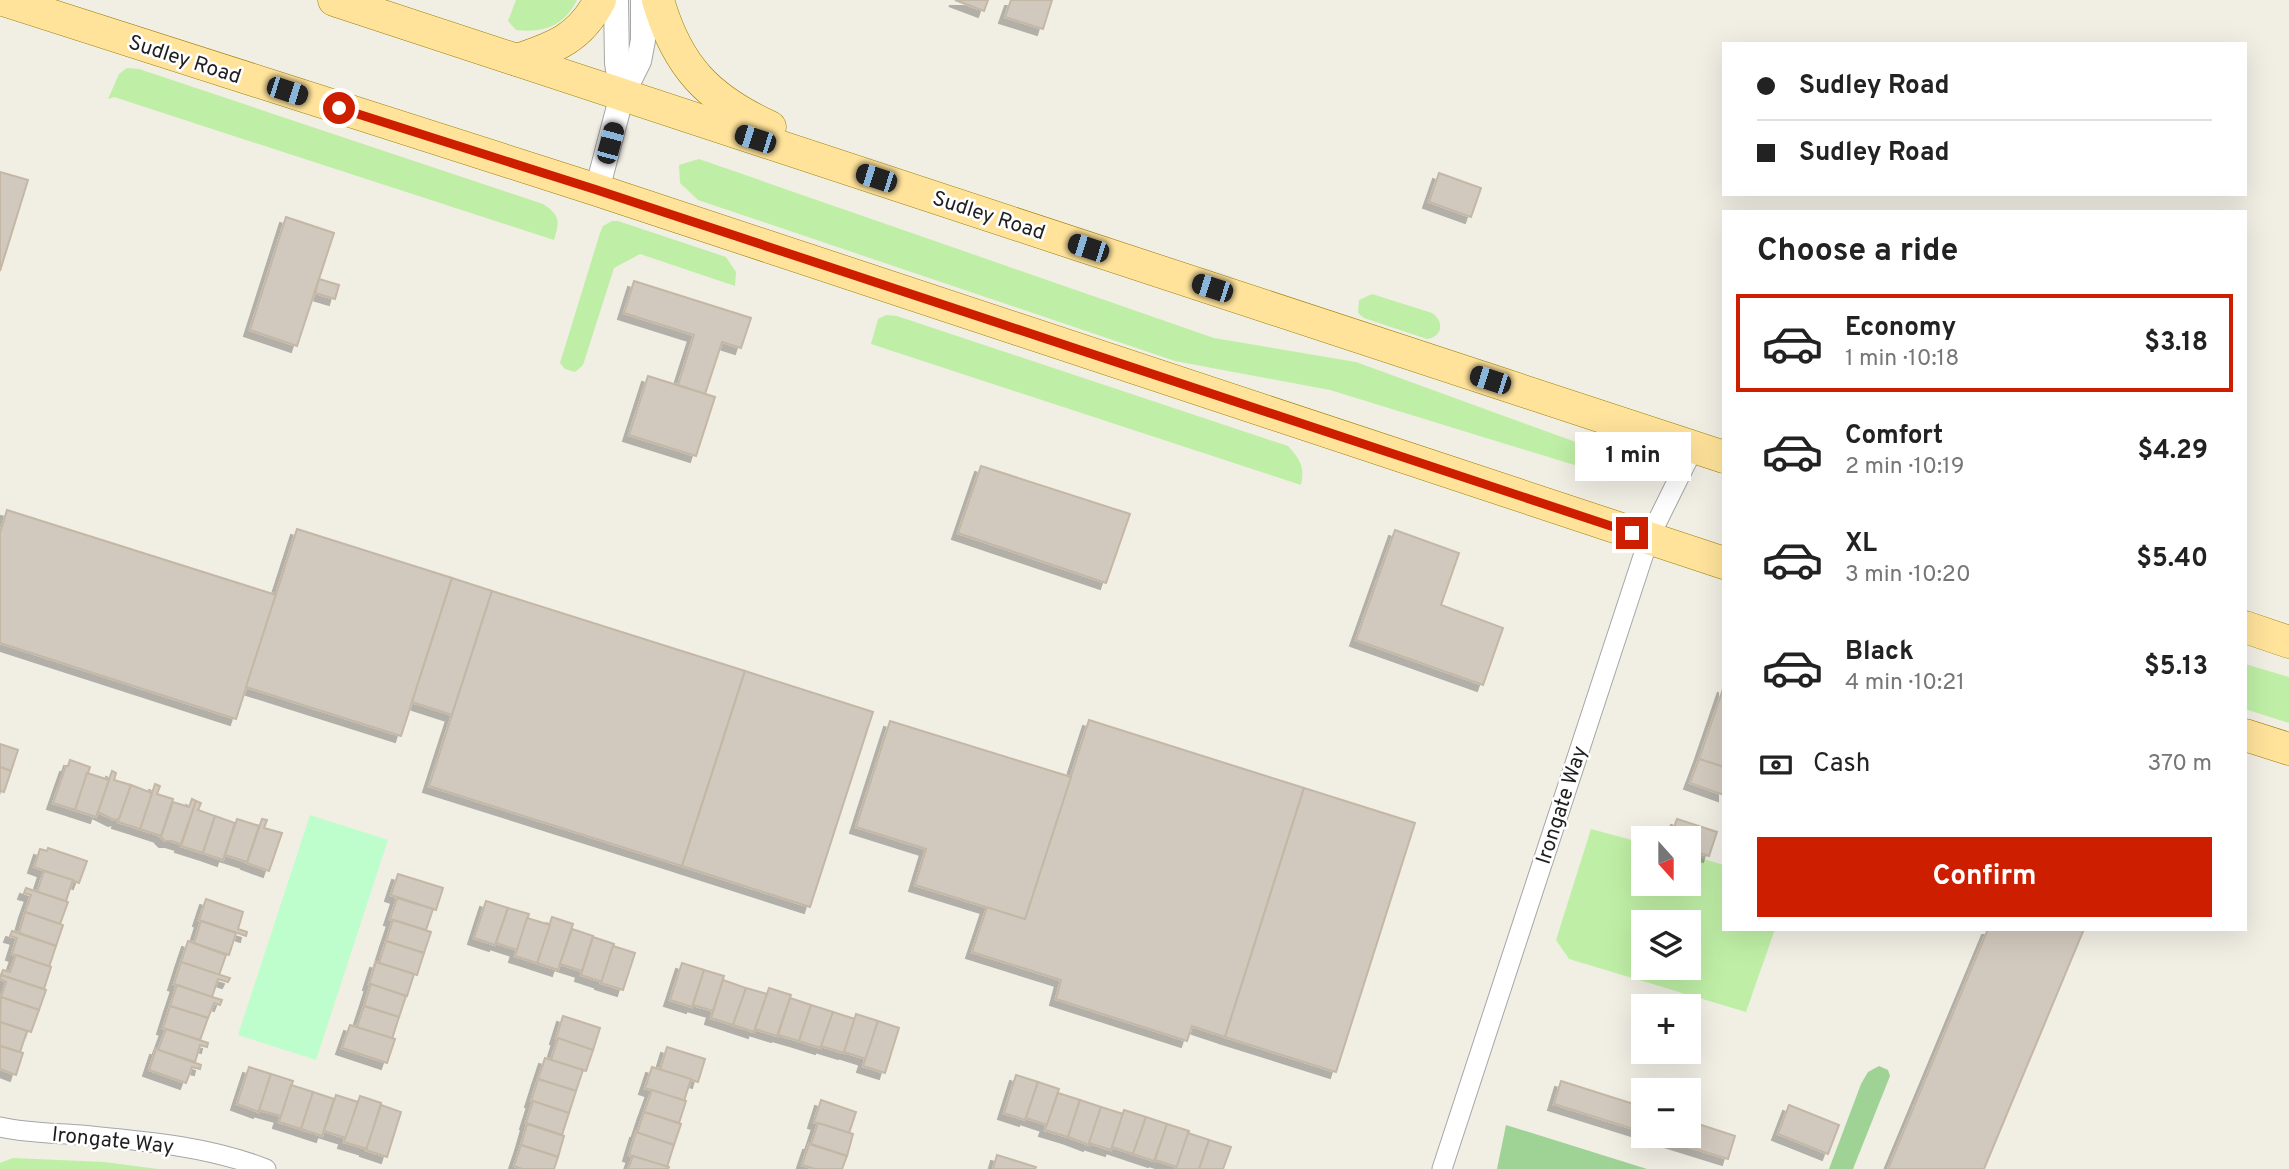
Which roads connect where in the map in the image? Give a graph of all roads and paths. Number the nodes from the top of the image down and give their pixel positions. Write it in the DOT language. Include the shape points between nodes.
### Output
graph roads {
  1 [pos="3,0"];
  2 [pos="334,0"];
  3 [pos="600,0"];
  4 [pos="616,0"];
  5 [pos="643,0"];
  6 [pos="658,0"];
  7 [pos="517,60"];
  8 [pos="622,95"];
  9 [pos="876,178"];
  10 [pos="597,190"];
  11 [pos="1694,447"];
  12 [pos="1722,456"];
  13 [pos="1649,538"];
  14 [pos="1722,562"];
  15 [pos="2247,629"];
  16 [pos="2289,642"];
  17 [pos="2247,736"];
  18 [pos="2289,749"];
  19 [pos="0,1127"];
  20 [pos="266,1169"];
  21 [pos="1442,1169"];
  1 -- 10 [label="main road, Sudley Road"];
  2 -- 7 [label="main road, Sudley Road"];
  3 -- 7 [label="main road" via="592,16 571,37"];
  4 -- 8 [label="street"];
  5 -- 8 [label="street" via="641,51"];
  6 -- 9 [label="main road" via="677,49 716,96 739,113"];
  7 -- 8 [label="main road, Sudley Road"];
  8 -- 9 [label="main road, Sudley Road"];
  8 -- 10 [label="street"];
  9 -- 11 [label="main road, Sudley Road"];
  10 -- 13 [label="main road, Sudley Road"];
  11 -- 12 [label="main road, Sudley Road"];
  11 -- 13 [label="street, Irongate Way"];
  13 -- 14 [label="main road, Sudley Road"];
  13 -- 21 [label="street, Irongate Way"];
  15 -- 16 [label="main road"];
  17 -- 18 [label="main road"];
  19 -- 20 [label="street, Irongate Way" via="205,1151"];
}
